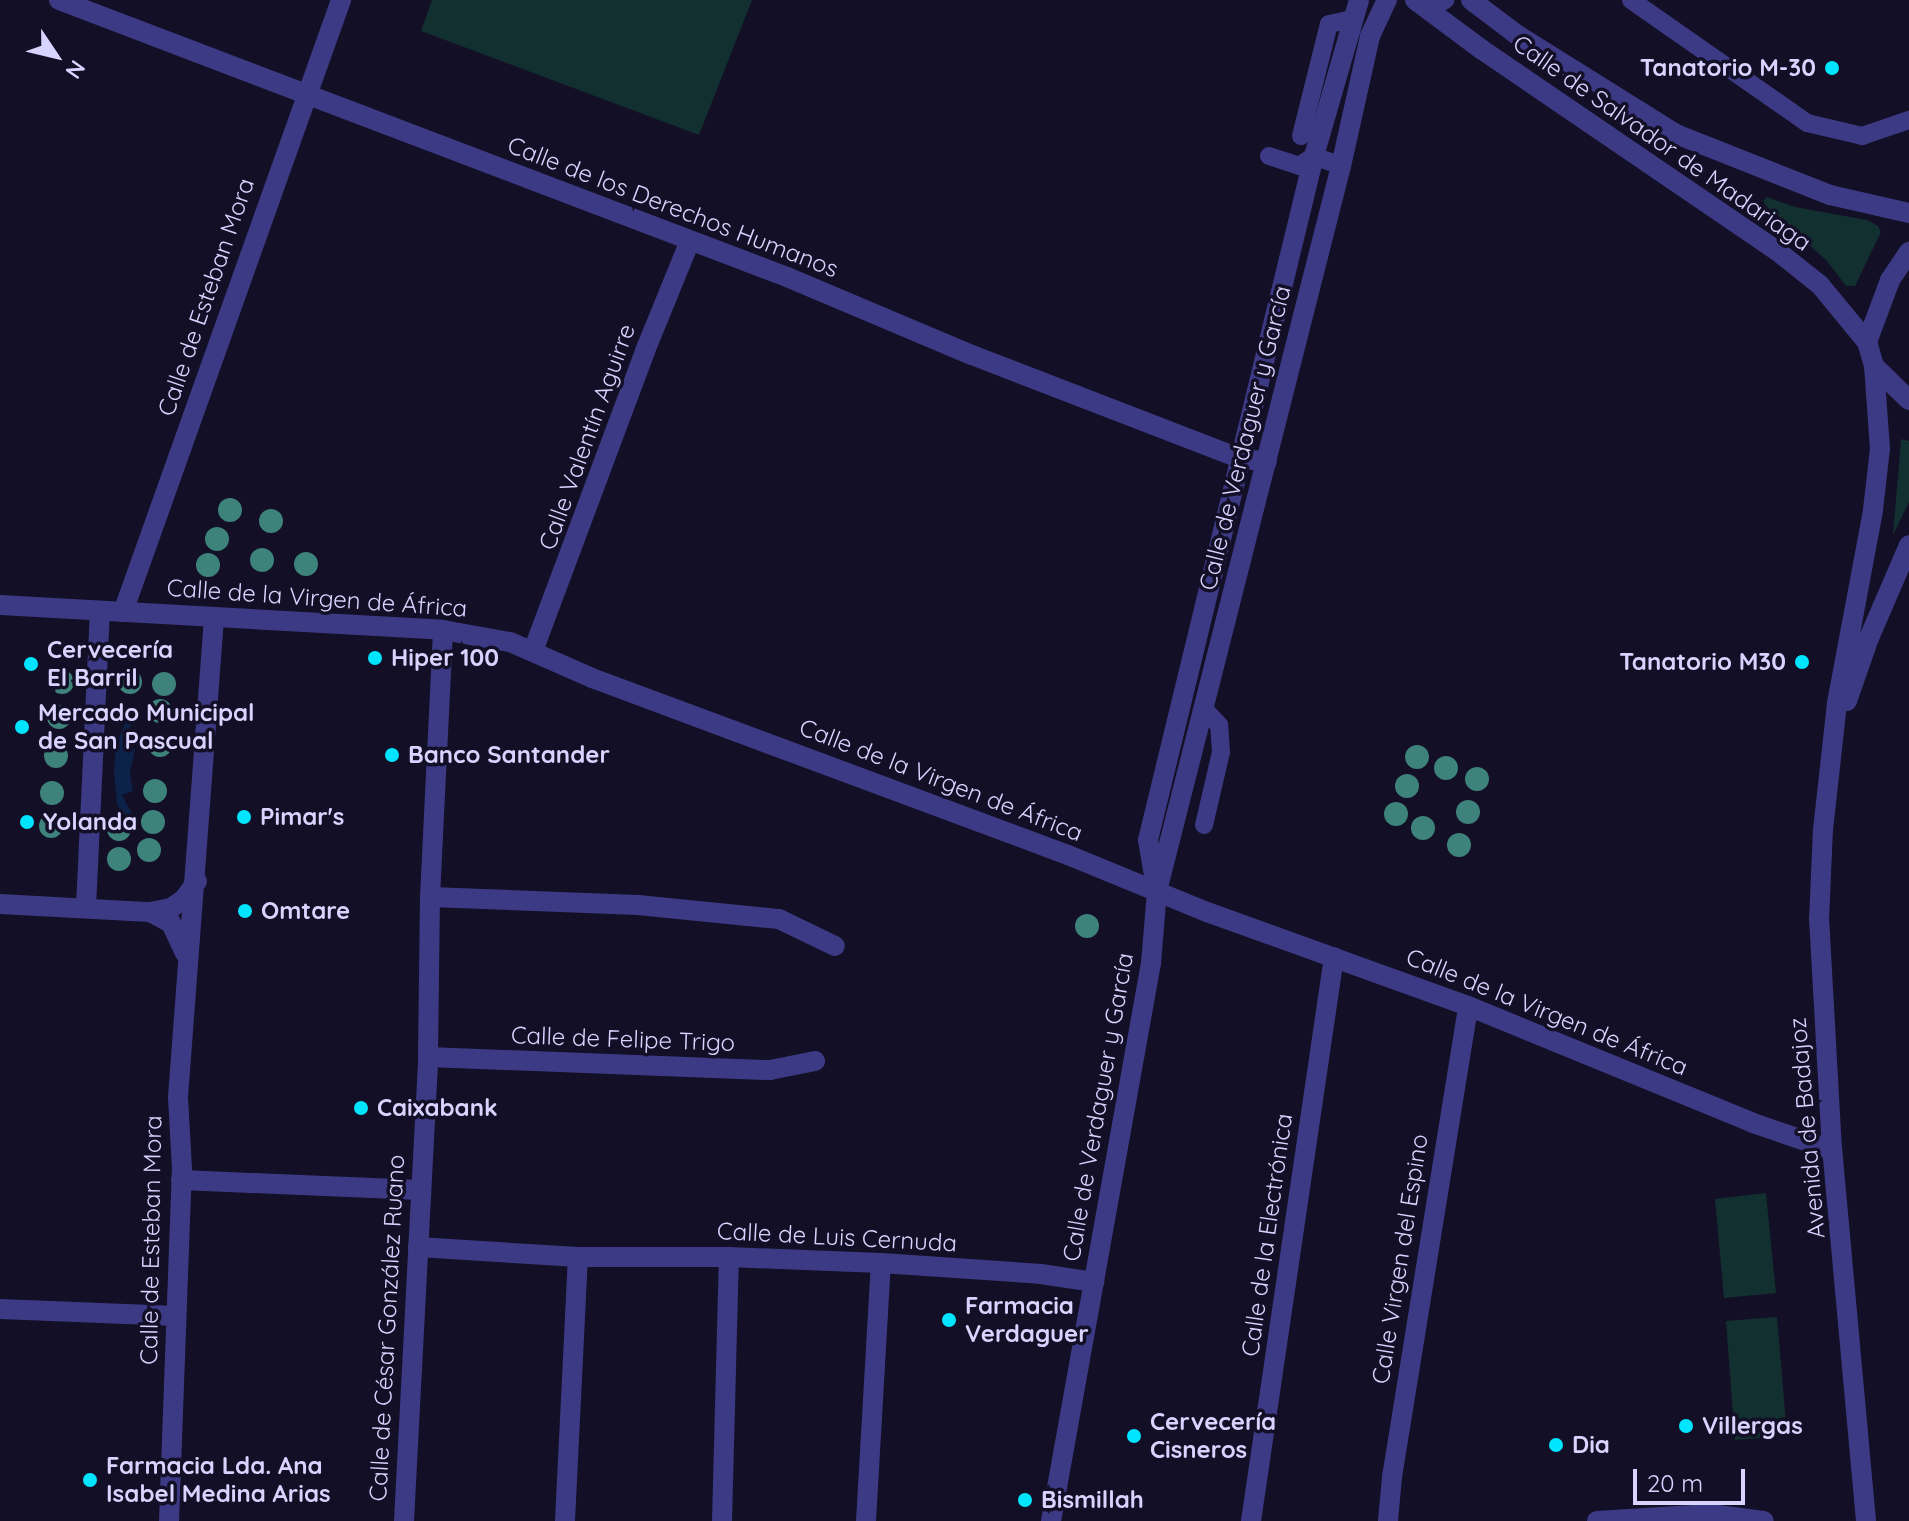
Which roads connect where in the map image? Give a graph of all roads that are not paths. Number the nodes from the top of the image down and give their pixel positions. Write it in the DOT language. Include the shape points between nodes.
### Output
graph roads {
  1 [pos="59,0"];
  2 [pos="341,0"];
  3 [pos="1387,0"];
  4 [pos="1471,0"];
  5 [pos="1631,0"];
  6 [pos="1430,3"];
  7 [pos="1356,9"];
  8 [pos="305,94"];
  9 [pos="1909,120"];
  10 [pos="1301,136"];
  11 [pos="1269,156"];
  12 [pos="1314,156"];
  13 [pos="1341,166"];
  14 [pos="1909,213"];
  15 [pos="690,241"];
  16 [pos="1909,252"];
  17 [pos="1867,342"];
  18 [pos="1874,366"];
  19 [pos="1909,400"];
  20 [pos="1239,458"];
  21 [pos="1267,462"];
  22 [pos="1909,545"];
  23 [pos="0,605"];
  24 [pos="123,612"];
  25 [pos="100,613"];
  26 [pos="214,618"];
  27 [pos="443,630"];
  28 [pos="533,651"];
  29 [pos="1204,709"];
  30 [pos="1837,731"];
  31 [pos="1204,825"];
  32 [pos="197,881"];
  33 [pos="1157,891"];
  34 [pos="430,897"];
  35 [pos="0,904"];
  36 [pos="86,907"];
  37 [pos="150,912"];
  38 [pos="835,946"];
  39 [pos="1334,957"];
  40 [pos="187,960"];
  41 [pos="1468,1006"];
  42 [pos="428,1057"];
  43 [pos="815,1061"];
  44 [pos="1832,1150"];
  45 [pos="181,1180"];
  46 [pos="420,1190"];
  47 [pos="418,1247"];
  48 [pos="578,1257"];
  49 [pos="729,1257"];
  50 [pos="881,1263"];
  51 [pos="1094,1282"];
  52 [pos="0,1309"];
  53 [pos="176,1316"];
  54 [pos="169,1521"];
  55 [pos="404,1521"];
  56 [pos="565,1521"];
  57 [pos="722,1521"];
  58 [pos="866,1521"];
  59 [pos="1051,1521"];
  60 [pos="1251,1521"];
  61 [pos="1388,1521"];
  62 [pos="1597,1521"];
  63 [pos="1764,1521"];
  64 [pos="1866,1521"];
  1 -- 8 [label="street, Calle de los Derechos Humanos"];
  2 -- 8 [label="street, Calle de Esteban Mora"];
  3 -- 13 [label="street, Calle de Verdaguer y García" via="1370,36"];
  4 -- 14 [label="street, Calle de Salvador de Madariaga" via="1676,134 1830,195"];
  5 -- 9 [label="lane" via="1807,123 1862,136"];
  6 -- 17 [label="street, Calle de Salvador de Madariaga" via="1776,250 1820,285"];
  7 -- 10 [label="lane" via="1329,24"];
  7 -- 12 [label="street, Calle de Verdaguer y García"];
  8 -- 15 [label="street, Calle de los Derechos Humanos"];
  8 -- 24 [label="street, Calle de Esteban Mora"];
  11 -- 12 [label="lane" via="1299,166"];
  12 -- 13 [label="lane"];
  12 -- 20 [label="street, Calle de Verdaguer y García"];
  13 -- 21 [label="street, Calle de Verdaguer y García"];
  15 -- 20 [label="street, Calle de los Derechos Humanos"];
  15 -- 28 [label="street, Calle Valentín Aguirre"];
  16 -- 17 [label="street" via="1890,280"];
  17 -- 18 [label="street, Avenida de Badajoz"];
  18 -- 19 [label="street"];
  18 -- 30 [label="street, Avenida de Badajoz" via="1880,449 1837,703"];
  20 -- 21 [label="street, Calle de los Derechos Humanos"];
  20 -- 33 [label="street, Calle de Verdaguer y García" via="1148,840"];
  21 -- 29 [label="street, Calle de Verdaguer y García"];
  22 -- 30 [label="street, Avenida de Badajoz"];
  23 -- 25 [label="street, Calle de la Virgen de África"];
  24 -- 25 [label="street, Calle de la Virgen de África"];
  24 -- 26 [label="street, Calle de la Virgen de África"];
  25 -- 36 [label="street"];
  26 -- 27 [label="street, Calle de la Virgen de África"];
  26 -- 32 [label="street, Calle de Esteban Mora"];
  27 -- 28 [label="street, Calle de la Virgen de África"];
  27 -- 34 [label="street, Calle de César González Ruano"];
  28 -- 33 [label="street, Calle de la Virgen de África" via="592,678"];
  29 -- 31 [label="lane" via="1219,725 1221,752"];
  29 -- 33 [label="street, Calle de Verdaguer y García"];
  30 -- 44 [label="street, Avenida de Badajoz" via="1823,830 1819,920"];
  32 -- 37 [label="street" via="171,908"];
  32 -- 40 [label="street, Calle de Esteban Mora"];
  33 -- 39 [label="street, Calle de la Virgen de África"];
  33 -- 51 [label="street, Calle de Verdaguer y García" via="1151,963"];
  34 -- 38 [label="street" via="638,905 779,919"];
  34 -- 42 [label="street, Calle de César González Ruano"];
  35 -- 36 [label="street"];
  36 -- 37 [label="street"];
  37 -- 40 [label="street, Calle de Esteban Mora" via="171,923"];
  39 -- 41 [label="street, Calle de la Virgen de África"];
  39 -- 60 [label="street, Calle de la Electrónica"];
  40 -- 45 [label="street, Calle de Esteban Mora" via="178,1097"];
  41 -- 44 [label="street, Calle de la Virgen de África"];
  41 -- 61 [label="street, Calle Virgen del Espino"];
  42 -- 43 [label="street, Calle de Felipe Trigo" via="770,1070"];
  42 -- 46 [label="street, Calle de César González Ruano"];
  44 -- 64 [label="street, Avenida de Badajoz"];
  45 -- 46 [label="street"];
  45 -- 53 [label="street, Calle de Esteban Mora"];
  46 -- 47 [label="street, Calle de César González Ruano"];
  47 -- 48 [label="street, Calle de Luis Cernuda"];
  47 -- 55 [label="street, Calle de César González Ruano"];
  48 -- 49 [label="street, Calle de Luis Cernuda"];
  48 -- 56 [label="street"];
  49 -- 50 [label="street, Calle de Luis Cernuda"];
  49 -- 57 [label="street"];
  50 -- 51 [label="street, Calle de Luis Cernuda"];
  50 -- 58 [label="street"];
  51 -- 59 [label="street, Calle de Verdaguer y García"];
  52 -- 53 [label="street"];
  53 -- 54 [label="street, Calle de Esteban Mora"];
  62 -- 63 [label="street" via="1710,1514"];
}
